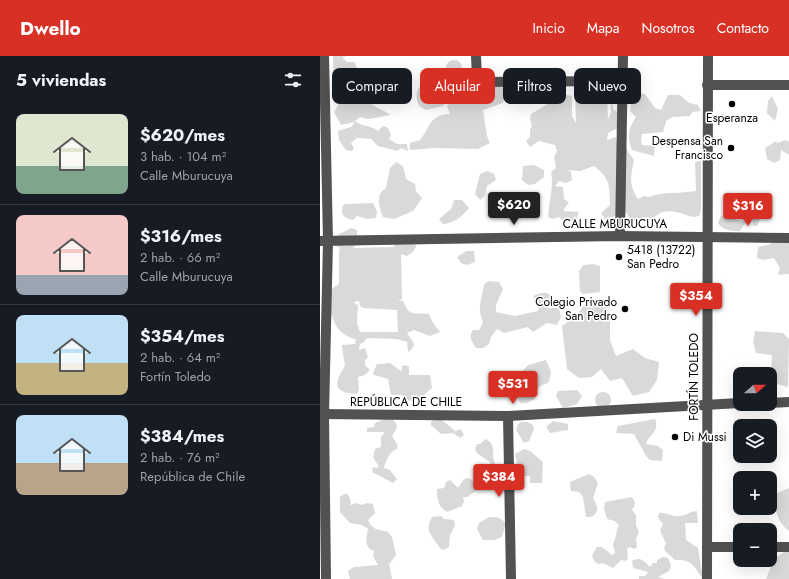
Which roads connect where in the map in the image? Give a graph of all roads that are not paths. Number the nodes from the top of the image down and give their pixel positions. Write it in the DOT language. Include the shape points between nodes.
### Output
graph roads {
  1 [pos="324,56"];
  2 [pos="476,56"];
  3 [pos="623,56"];
  4 [pos="708,56"];
  5 [pos="622,68"];
  6 [pos="574,81"];
  7 [pos="789,85"];
  8 [pos="708,86"];
  9 [pos="621,104"];
  10 [pos="620,236"];
  11 [pos="707,238"];
  12 [pos="789,238"];
  13 [pos="324,241"];
  14 [pos="789,402"];
  15 [pos="733,403"];
  16 [pos="777,403"];
  17 [pos="707,404"];
  18 [pos="322,414"];
  19 [pos="508,416"];
  20 [pos="707,547"];
  21 [pos="733,547"];
  22 [pos="777,547"];
  23 [pos="789,548"];
  24 [pos="326,579"];
  25 [pos="511,579"];
  26 [pos="707,579"];
  1 -- 13 [label="street"];
  2 -- 6 [label="street" via="477,77 482,82"];
  3 -- 5 [label="street"];
  4 -- 8 [label="street, FORTÍN TOLEDO"];
  7 -- 8 [label="street"];
  8 -- 11 [label="street, FORTÍN TOLEDO"];
  9 -- 10 [label="street"];
  10 -- 11 [label="street, CALLE MBURUCUYA"];
  10 -- 13 [label="street, CALLE MBURUCUYA"];
  11 -- 12 [label="street, CALLE MBURUCUYA"];
  11 -- 17 [label="street, FORTÍN TOLEDO"];
  13 -- 18 [label="street"];
  14 -- 16 [label="street"];
  15 -- 17 [label="street, REPÚBLICA DE CHILE"];
  17 -- 19 [label="street, REPÚBLICA DE CHILE"];
  17 -- 20 [label="street, FORTÍN TOLEDO"];
  18 -- 19 [label="street, REPÚBLICA DE CHILE"];
  18 -- 24 [label="street"];
  19 -- 25 [label="street"];
  20 -- 21 [label="street"];
  20 -- 26 [label="street, FORTÍN TOLEDO"];
  22 -- 23 [label="street"];
}
